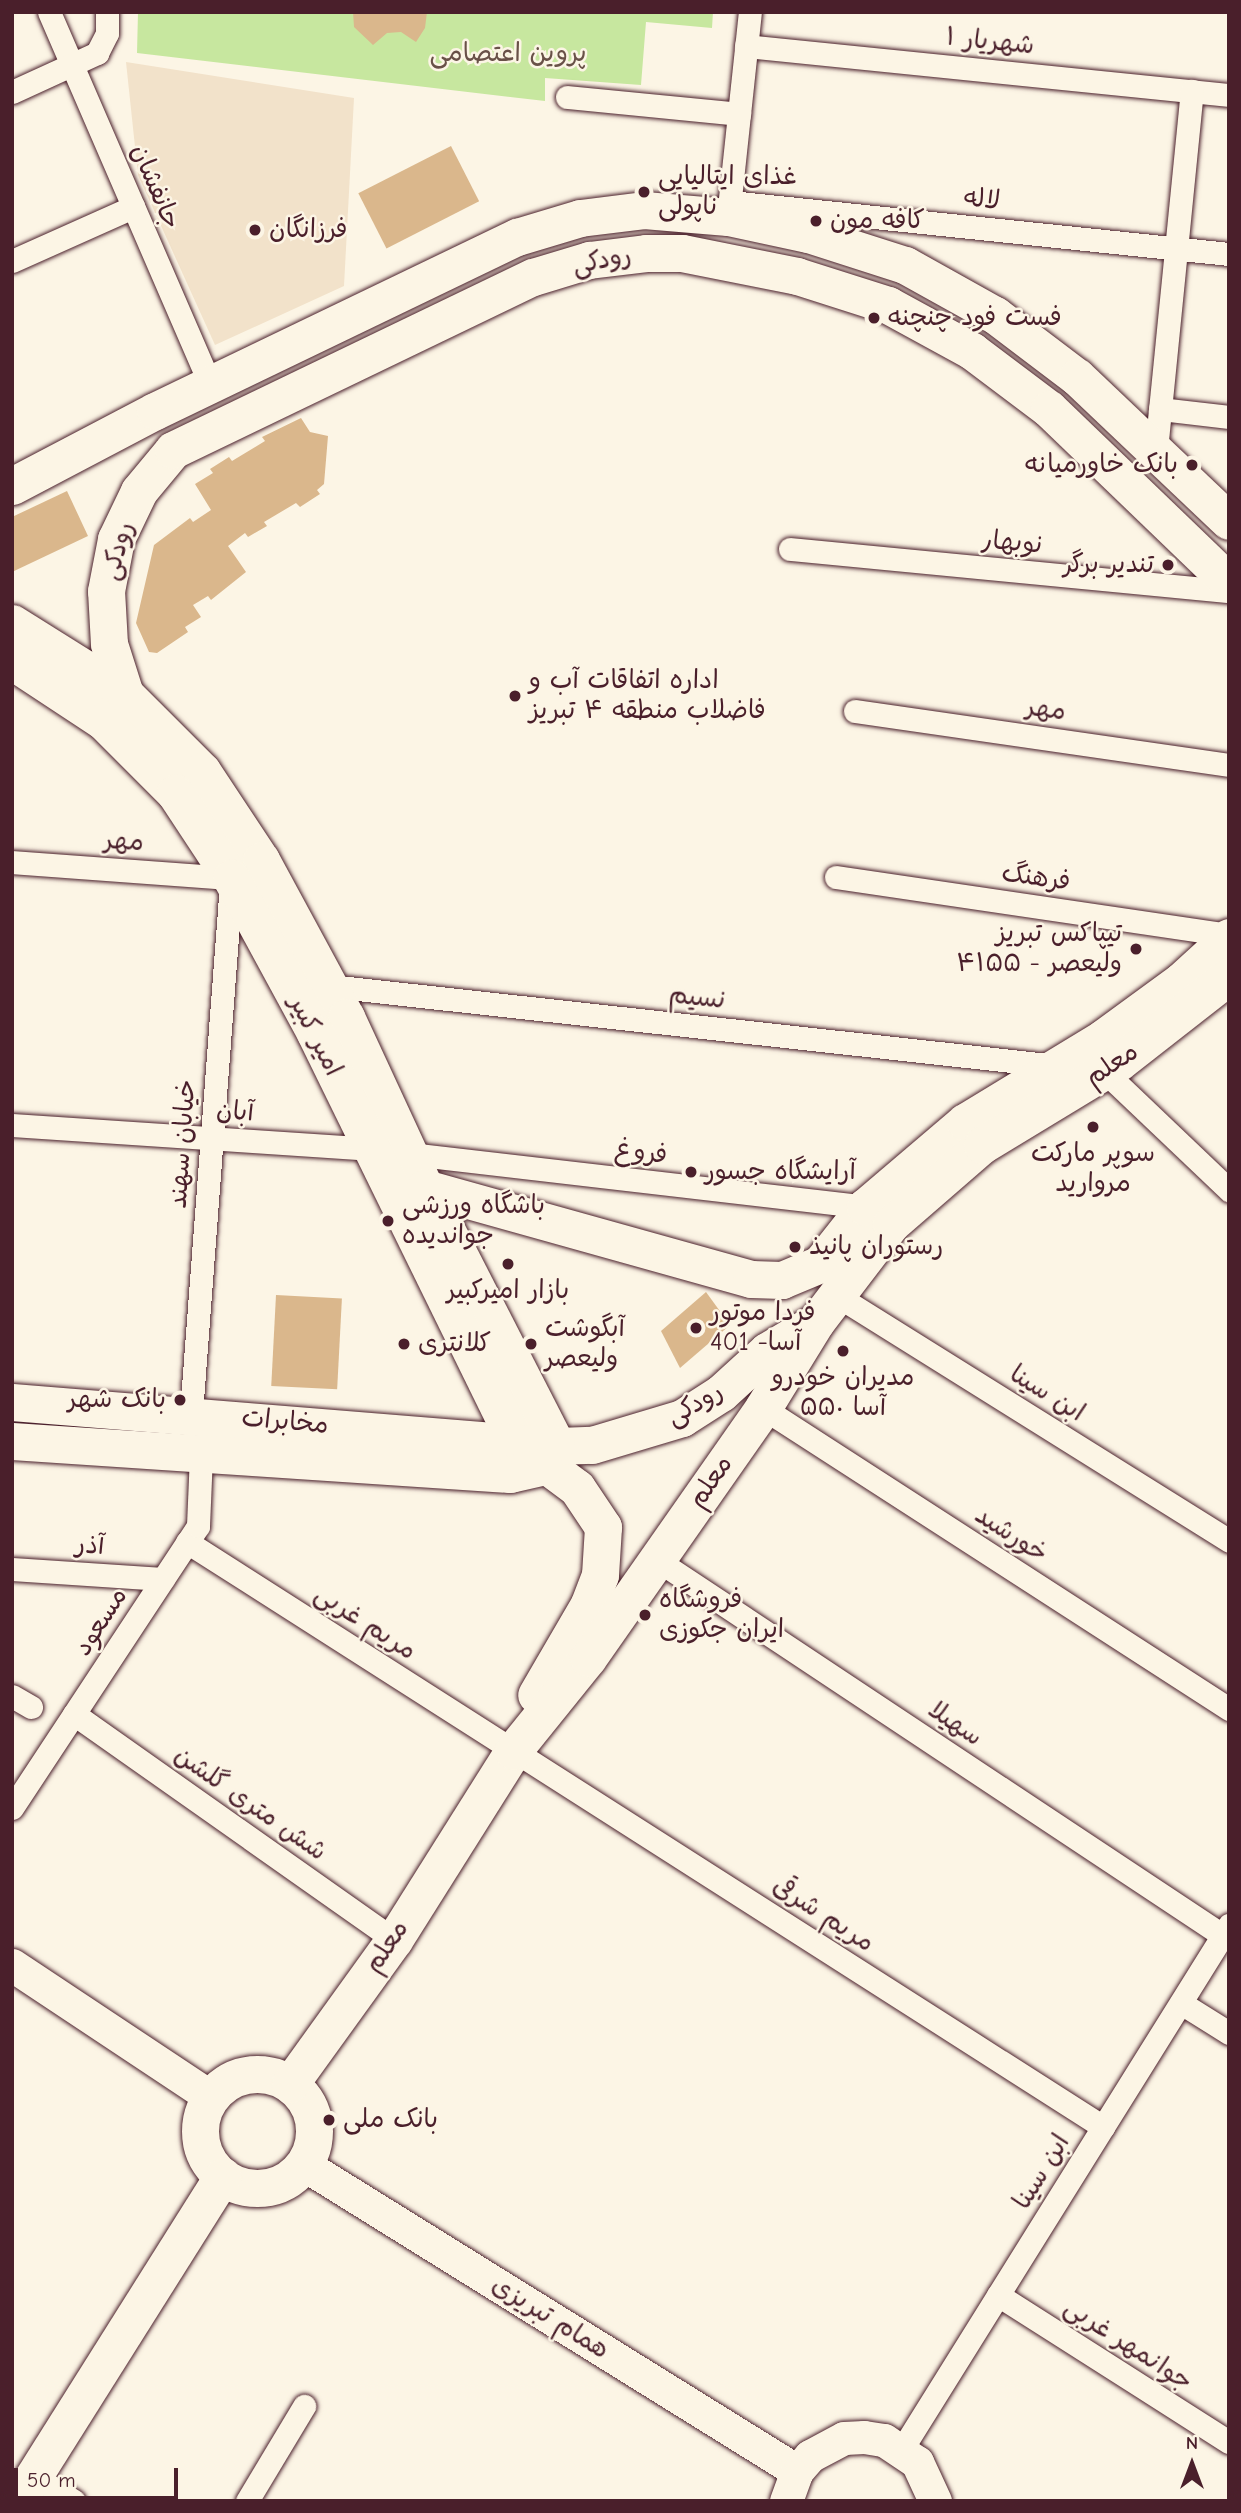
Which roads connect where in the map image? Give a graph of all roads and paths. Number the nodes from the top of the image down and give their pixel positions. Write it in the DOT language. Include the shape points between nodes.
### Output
graph roads {
  1 [pos="49,12"];
  2 [pos="107,12"];
  3 [pos="750,12"];
  4 [pos="746,46"];
  5 [pos="72,66"];
  6 [pos="1192,91"];
  7 [pos="12,92"];
  8 [pos="1229,95"];
  9 [pos="567,97"];
  10 [pos="739,114"];
  11 [pos="134,207"];
  12 [pos="729,209"];
  13 [pos="686,212"];
  14 [pos="1177,249"];
  15 [pos="682,253"];
  16 [pos="1229,254"];
  17 [pos="12,261"];
  18 [pos="1047,354"];
  19 [pos="210,384"];
  20 [pos="1017,385"];
  21 [pos="1160,409"];
  22 [pos="1229,417"];
  23 [pos="1156,450"];
  24 [pos="12,486"];
  25 [pos="1229,521"];
  26 [pos="790,549"];
  27 [pos="1229,582"];
  28 [pos="1229,592"];
  29 [pos="12,623"];
  30 [pos="12,661"];
  31 [pos="125,694"];
  32 [pos="855,712"];
  33 [pos="1229,765"];
  34 [pos="12,862"];
  35 [pos="246,869"];
  36 [pos="836,877"];
  37 [pos="1229,936"];
  38 [pos="1229,976"];
  39 [pos="330,986"];
  40 [pos="1058,1066"];
  41 [pos="1104,1071"];
  42 [pos="12,1125"];
  43 [pos="211,1139"];
  44 [pos="369,1149"];
  45 [pos="410,1154"];
  46 [pos="1229,1190"];
  47 [pos="410,1195"];
  48 [pos="865,1207"];
  49 [pos="826,1308"];
  50 [pos="12,1402"];
  51 [pos="763,1408"];
  52 [pos="191,1413"];
  53 [pos="12,1441"];
  54 [pos="515,1442"];
  55 [pos="201,1454"];
  56 [pos="550,1456"];
  57 [pos="1229,1541"];
  58 [pos="187,1542"];
  59 [pos="657,1560"];
  60 [pos="12,1569"];
  61 [pos="163,1578"];
  62 [pos="1229,1709"];
  63 [pos="74,1714"];
  64 [pos="513,1751"];
  65 [pos="16,1795"];
  66 [pos="1226,1930"];
  67 [pos="394,1940"];
  68 [pos="12,1965"];
  69 [pos="1181,2003"];
  70 [pos="1229,2033"];
  71 [pos="290,2084"];
  72 [pos="211,2097"];
  73 [pos="1103,2127"];
  74 [pos="303,2164"];
  75 [pos="223,2176"];
  76 [pos="998,2295"];
  77 [pos="304,2406"];
  78 [pos="1229,2442"];
  79 [pos="902,2449"];
  80 [pos="791,2486"];
  81 [pos="22,2488"];
  82 [pos="74,2501"];
  83 [pos="247,2501"];
  84 [pos="935,2501"];
  1 -- 5 [label="street, جانفشان"];
  2 -- 5 [label="street" via="107,33 97,53"];
  3 -- 4 [label="street"];
  4 -- 6 [label="street, شهریار ۱"];
  4 -- 10 [label="street"];
  5 -- 7 [label="street"];
  5 -- 11 [label="street, جانفشان"];
  6 -- 8 [label="street, شهریار ۱"];
  6 -- 14 [label="street"];
  9 -- 10 [label="street"];
  10 -- 12 [label="street"];
  11 -- 17 [label="street"];
  11 -- 19 [label="street, جانفشان"];
  12 -- 13 [label="main road, رودکى"];
  12 -- 14 [label="street, لاله"];
  12 -- 18 [label="main road, رودکى" via="905,265 995,315"];
  13 -- 15 [label="main road"];
  13 -- 19 [label="main road, رودکى" via="644,210 580,218 517,237"];
  14 -- 16 [label="street, لاله"];
  14 -- 21 [label="street"];
  15 -- 20 [label="main road, رودکى" via="797,276 888,305 972,351"];
  15 -- 31 [label="main road, رودکى" via="589,260 533,277 173,450 139,491 116,539 106,591 109,644"];
  18 -- 20 [label="main road"];
  18 -- 23 [label="main road, رودکى"];
  19 -- 24 [label="main road, رودکى"];
  20 -- 27 [label="main road, رودکى" via="1118,474"];
  21 -- 22 [label="street"];
  21 -- 23 [label="street"];
  23 -- 25 [label="main road, رودکى"];
  26 -- 28 [label="street, نوبهار"];
  29 -- 31 [label="main road, امیر کبیر"];
  30 -- 35 [label="main road, امیر کبیر" via="103,721"];
  31 -- 35 [label="main road, امیر کبیر" via="202,771"];
  32 -- 33 [label="street, مهر"];
  34 -- 35 [label="street, مهر"];
  35 -- 39 [label="main road, امیر کبیر"];
  35 -- 43 [label="street, خیابان سهند"];
  35 -- 44 [label="main road, امیر کبیر"];
  36 -- 37 [label="street, فرهنگ"];
  37 -- 40 [label="main road, معلم" via="1181,981"];
  38 -- 41 [label="main road, معلم"];
  39 -- 40 [label="street, نسیم"];
  39 -- 45 [label="main road, امیر کبیر"];
  40 -- 48 [label="main road, معلم" via="965,1122"];
  41 -- 46 [label="street"];
  41 -- 49 [label="main road, معلم" via="982,1145 934,1183 891,1224"];
  42 -- 43 [label="street, آبان"];
  43 -- 44 [label="street, آبان"];
  43 -- 52 [label="street, خیابان سهند"];
  44 -- 47 [label="main road, امیر کبیر"];
  45 -- 47 [label="main road, امیر کبیر"];
  45 -- 48 [label="street, فروغ"];
  47 -- 48 [label="main road, معلم" via="751,1279 782,1280 820,1264"];
  47 -- 54 [label="main road, امیر کبیر"];
  47 -- 56 [label="main road"];
  49 -- 51 [label="main road, معلم"];
  49 -- 56 [label="main road, رودکی" via="767,1351 722,1393 682,1418 629,1437"];
  49 -- 57 [label="street, ابن سینا"];
  50 -- 52 [label="main road, مخابرات"];
  51 -- 59 [label="main road, معلم"];
  51 -- 62 [label="street, خورشید"];
  52 -- 54 [label="main road, مخابرات"];
  53 -- 55 [label="main road, مخابرات"];
  54 -- 56 [label="main road, مخابرات"];
  55 -- 56 [label="main road, مخابرات" via="510,1474"];
  55 -- 58 [label="street, مسعود" via="198,1526"];
  56 -- 64 [label="main road" via="603,1527 604,1552 589,1604 541,1682"];
  58 -- 61 [label="street, مسعود"];
  58 -- 64 [label="street, مریم غربی"];
  59 -- 64 [label="main road, معلم" via="588,1658"];
  59 -- 66 [label="street, سهیلا"];
  60 -- 61 [label="street, آذر"];
  61 -- 63 [label="street, مسعود"];
  63 -- 65 [label="street, مسعود"];
  63 -- 67 [label="street, شش متری گلشن"];
  64 -- 67 [label="main road, معلم"];
  64 -- 73 [label="street, مریم شرقی"];
  66 -- 69 [label="street, ابن سینا"];
  67 -- 71 [label="main road, معلم"];
  68 -- 72 [label="main road"];
  69 -- 70 [label="street"];
  69 -- 73 [label="street, ابن سینا"];
  71 -- 72 [label="main road" via="248,2074 221,2086"];
  71 -- 74 [label="main road" via="305,2101 313,2122 310,2151"];
  72 -- 75 [label="main road" via="203,2110 200,2140 208,2160"];
  73 -- 76 [label="street, ابن سینا"];
  74 -- 75 [label="main road" via="286,2179 265,2187 243,2186"];
  74 -- 80 [label="main road, همام تبریزی"];
  75 -- 81 [label="main road"];
  76 -- 78 [label="street, جوانمهر غربی"];
  76 -- 79 [label="street, ابن سینا"];
  77 -- 83 [label="street"];
  79 -- 80 [label="main road" via="884,2440 845,2438 810,2456"];
  79 -- 84 [label="main road" via="928,2478"];
  81 -- 82 [label="street"];
}
